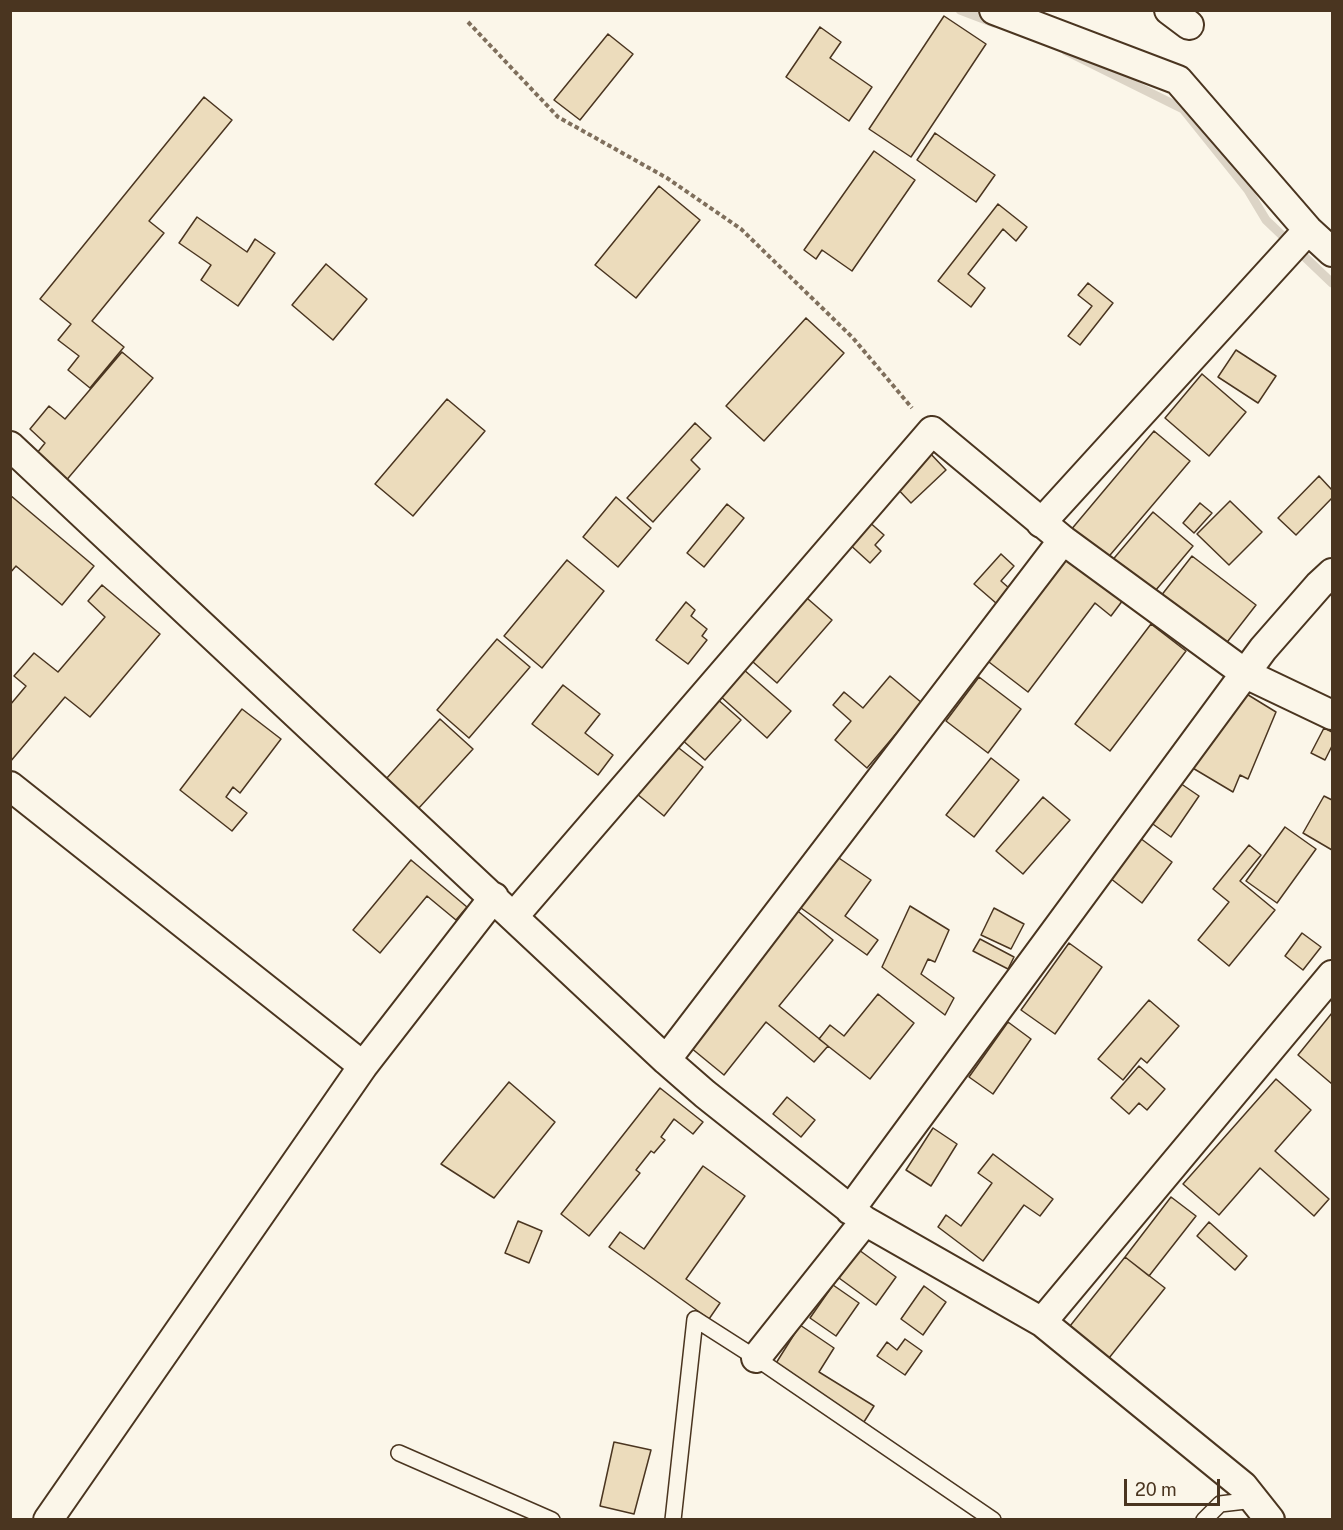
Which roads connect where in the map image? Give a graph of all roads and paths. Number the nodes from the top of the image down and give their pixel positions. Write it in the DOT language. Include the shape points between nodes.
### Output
graph roads {
  1 [pos="994,10"];
  2 [pos="468,22"];
  3 [pos="1308,230"];
  4 [pos="1332,252"];
  5 [pos="932,431"];
  6 [pos="10,446"];
  7 [pos="1052,531"];
  8 [pos="1332,573"];
  9 [pos="1246,674"];
  10 [pos="1332,715"];
  11 [pos="10,786"];
  12 [pos="504,906"];
  13 [pos="1332,975"];
  14 [pos="666,1060"];
  15 [pos="363,1066"];
  16 [pos="857,1216"];
  17 [pos="1042,1322"];
  18 [pos="756,1358"];
  19 [pos="399,1453"];
  20 [pos="1262,1510"];
  21 [pos="48,1520"];
  22 [pos="552,1520"];
  23 [pos="673,1520"];
  24 [pos="993,1520"];
  25 [pos="1203,1520"];
  1 -- 3 [label="street" via="1178,80"];
  2 -- 5 [label="path" via="558,117 667,178 741,229 853,338"];
  3 -- 4 [label="street"];
  3 -- 7 [label="street"];
  5 -- 7 [label="street"];
  5 -- 12 [label="street"];
  6 -- 12 [label="street"];
  7 -- 9 [label="street"];
  7 -- 14 [label="street"];
  8 -- 9 [label="street" via="1263,649"];
  9 -- 10 [label="street"];
  9 -- 16 [label="street"];
  11 -- 15 [label="street"];
  12 -- 14 [label="street"];
  12 -- 15 [label="street"];
  13 -- 17 [label="street"];
  14 -- 16 [label="street"];
  15 -- 21 [label="street"];
  16 -- 17 [label="street"];
  16 -- 18 [label="street"];
  17 -- 20 [label="street" via="1243,1486"];
  18 -- 23 [label="lane" via="695,1319"];
  18 -- 24 [label="lane"];
  19 -- 22 [label="lane"];
  20 -- 25 [label="lane" via="1220,1504"];
}
